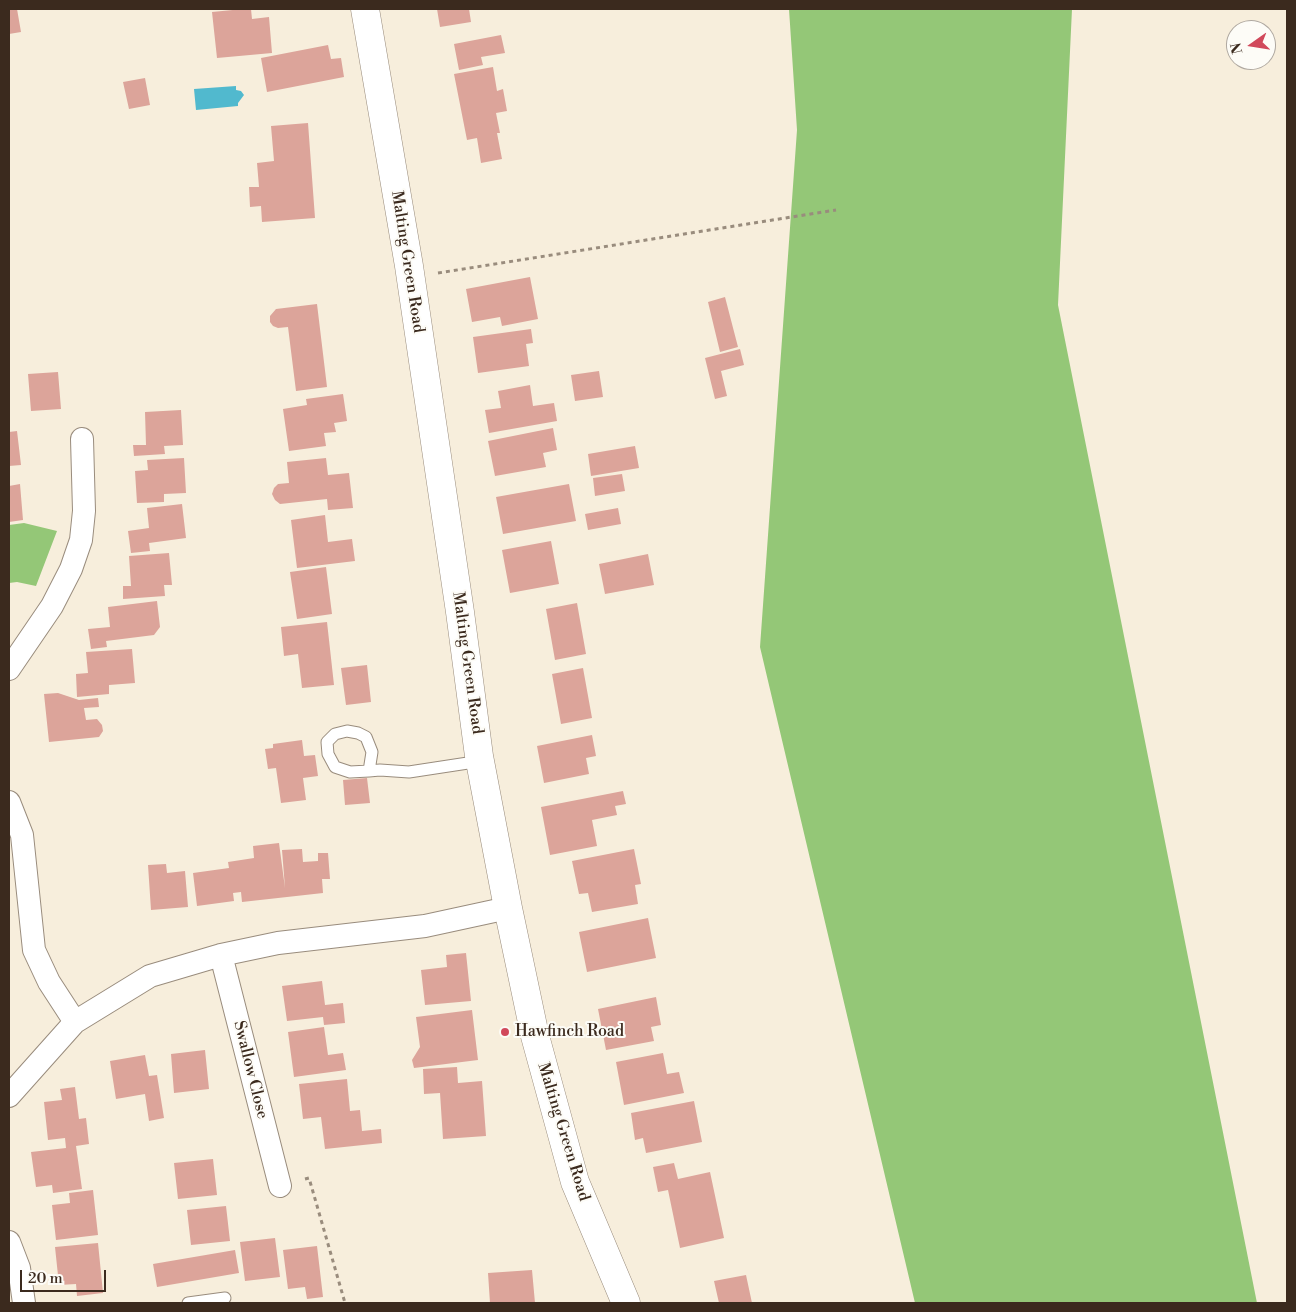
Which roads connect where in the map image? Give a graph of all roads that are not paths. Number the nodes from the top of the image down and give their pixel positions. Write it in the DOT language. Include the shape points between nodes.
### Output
graph roads {
  1 [pos="365,9"];
  2 [pos="82,439"];
  3 [pos="9,669"];
  4 [pos="481,761"];
  5 [pos="369,771"];
  6 [pos="9,802"];
  7 [pos="508,908"];
  8 [pos="221,955"];
  9 [pos="75,1022"];
  10 [pos="9,1096"];
  11 [pos="280,1186"];
  12 [pos="9,1242"];
  13 [pos="225,1298"];
  14 [pos="24,1303"];
  15 [pos="188,1303"];
  16 [pos="626,1303"];
  1 -- 4 [label="street, Malting Green Road" via="410,277"];
  2 -- 3 [label="street" via="84,511 81,540 52,606"];
  4 -- 5 [label="lane" via="409,772"];
  4 -- 7 [label="street, Malting Green Road"];
  6 -- 9 [label="street" via="22,835 34,950 49,982"];
  7 -- 8 [label="street" via="425,926 278,943"];
  7 -- 16 [label="street, Malting Green Road" via="535,1036 575,1182"];
  8 -- 9 [label="street" via="150,976"];
  8 -- 11 [label="street, Swallow Close"];
  9 -- 10 [label="street"];
  12 -- 14 [label="street" via="19,1268"];
  13 -- 15 [label="lane"];
}
